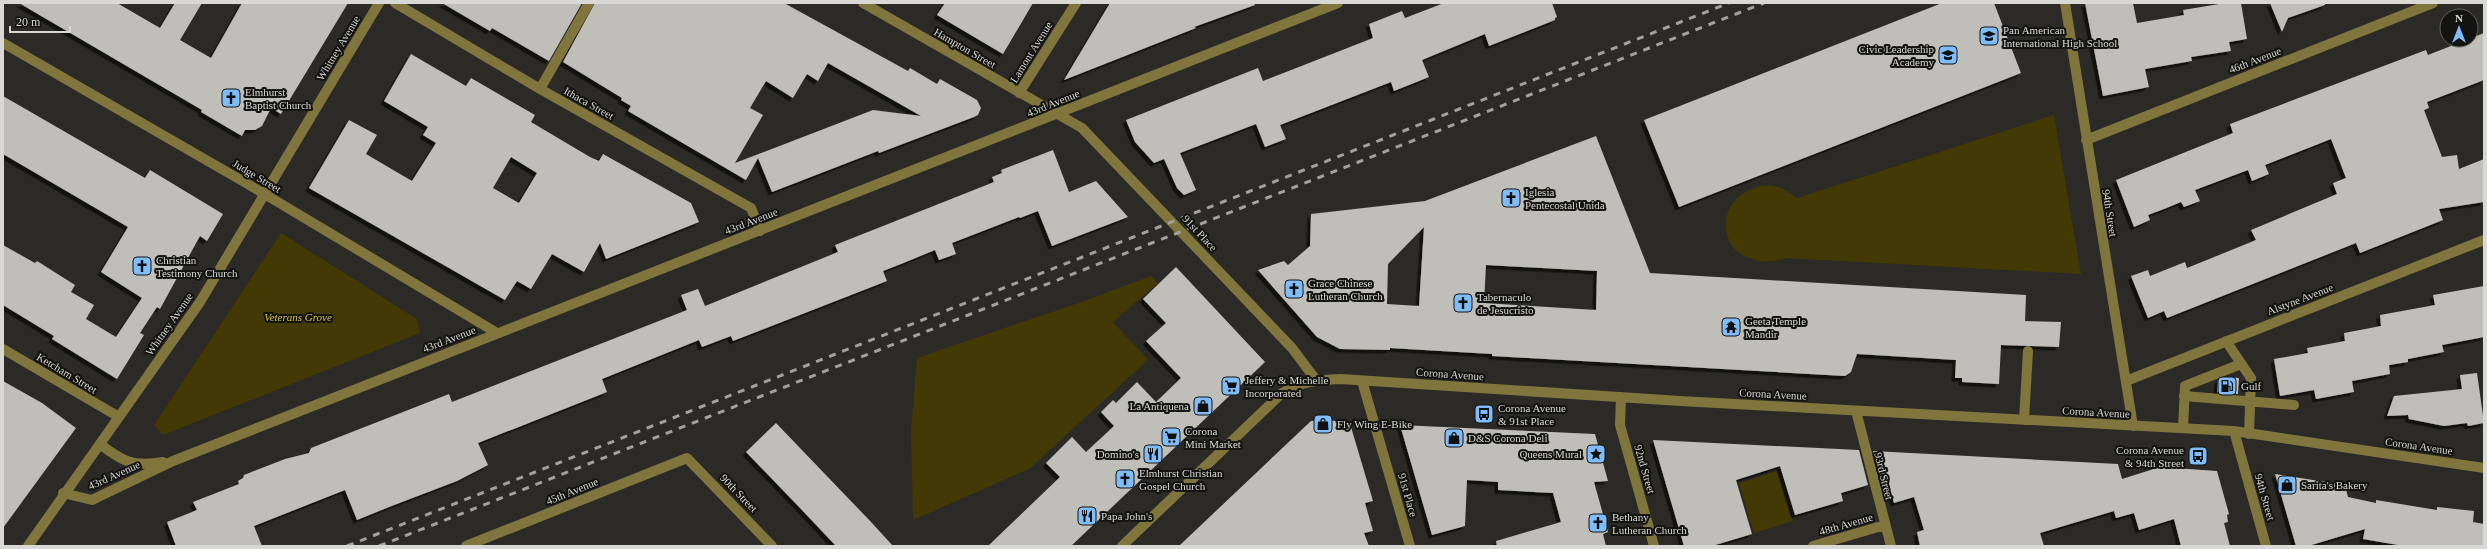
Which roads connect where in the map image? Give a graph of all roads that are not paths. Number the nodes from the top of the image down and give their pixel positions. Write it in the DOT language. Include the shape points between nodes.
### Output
graph roads {
  1 [pos="379,3"];
  2 [pos="395,3"];
  3 [pos="588,3"];
  4 [pos="863,3"];
  5 [pos="1076,3"];
  6 [pos="1335,3"];
  7 [pos="2065,3"];
  8 [pos="2433,3"];
  9 [pos="3,43"];
  10 [pos="540,89"];
  11 [pos="1019,93"];
  12 [pos="1056,114"];
  13 [pos="2086,140"];
  14 [pos="264,194"];
  15 [pos="760,231"];
  16 [pos="2484,240"];
  17 [pos="497,333"];
  18 [pos="2226,342"];
  19 [pos="3,349"];
  20 [pos="2028,350"];
  21 [pos="2241,364"];
  22 [pos="1316,380"];
  23 [pos="1362,381"];
  24 [pos="2126,381"];
  25 [pos="2184,396"];
  26 [pos="1621,397"];
  27 [pos="2250,401"];
  28 [pos="2294,405"];
  29 [pos="1856,411"];
  30 [pos="119,417"];
  31 [pos="2024,420"];
  32 [pos="2133,426"];
  33 [pos="2182,428"];
  34 [pos="2234,432"];
  35 [pos="2249,434"];
  36 [pos="100,444"];
  37 [pos="687,458"];
  38 [pos="173,461"];
  39 [pos="2484,468"];
  40 [pos="64,493"];
  41 [pos="1885,525"];
  42 [pos="28,546"];
  43 [pos="466,546"];
  44 [pos="772,546"];
  45 [pos="1122,546"];
  46 [pos="1410,546"];
  47 [pos="1654,546"];
  48 [pos="1813,546"];
  49 [pos="1891,546"];
  50 [pos="2266,546"];
  1 -- 14 [label="street, Whitney Avenue"];
  2 -- 10 [label="street, Ithaca Street"];
  3 -- 10 [label="street"];
  4 -- 11 [label="street, Hampton Street"];
  5 -- 11 [label="street, Lamont Avenue"];
  6 -- 12 [label="street, 43rd Avenue"];
  7 -- 13 [label="street, 94th Street"];
  8 -- 13 [label="street, 46th Avenue"];
  9 -- 14 [label="street, Judge Street"];
  10 -- 15 [label="street, Ithaca Street" via="751,208"];
  11 -- 12 [label="street, Hampton Street"];
  12 -- 15 [label="street, 43rd Avenue"];
  12 -- 22 [label="street, 91st Place" via="1082,128 1150,197 1292,348"];
  13 -- 24 [label="street, 94th Street"];
  14 -- 17 [label="street, Judge Street"];
  14 -- 30 [label="street, Whitney Avenue" via="200,302"];
  15 -- 17 [label="street, 43rd Avenue"];
  16 -- 18 [label="street, Alstyne Avenue"];
  17 -- 38 [label="street, 43rd Avenue"];
  18 -- 21 [label="street"];
  18 -- 24 [label="street, Alstyne Avenue"];
  19 -- 30 [label="street, Ketcham Street"];
  20 -- 31 [label="street"];
  21 -- 25 [label="street" via="2184,386"];
  21 -- 27 [label="street" via="2251,378"];
  22 -- 23 [label="street, Corona Avenue"];
  22 -- 45 [label="street, Corona Avenue" via="1292,387 1281,394"];
  23 -- 26 [label="street, Corona Avenue"];
  23 -- 46 [label="street, 91st Place"];
  24 -- 32 [label="street, 94th Street"];
  25 -- 27 [label="street"];
  25 -- 33 [label="street"];
  26 -- 29 [label="street, Corona Avenue"];
  26 -- 47 [label="street, 92nd Street" via="1620,425"];
  27 -- 28 [label="street"];
  27 -- 35 [label="street"];
  29 -- 31 [label="street, Corona Avenue"];
  29 -- 41 [label="street, 93rd Street"];
  30 -- 36 [label="street, Whitney Avenue"];
  31 -- 32 [label="street, Corona Avenue"];
  32 -- 33 [label="street, Corona Avenue"];
  33 -- 34 [label="street, Corona Avenue"];
  34 -- 35 [label="street, Corona Avenue"];
  34 -- 50 [label="street, 94th Street"];
  35 -- 39 [label="street, Corona Avenue"];
  36 -- 38 [label="street, 43rd Avenue" via="120,460 142,466"];
  36 -- 40 [label="street, Whitney Avenue"];
  37 -- 43 [label="street, 45th Avenue"];
  37 -- 44 [label="street, 90th Street"];
  38 -- 40 [label="street, 43rd Avenue" via="92,500"];
  40 -- 42 [label="street, Whitney Avenue"];
  41 -- 48 [label="street, 48th Avenue"];
  41 -- 49 [label="street, 93rd Street"];
}
